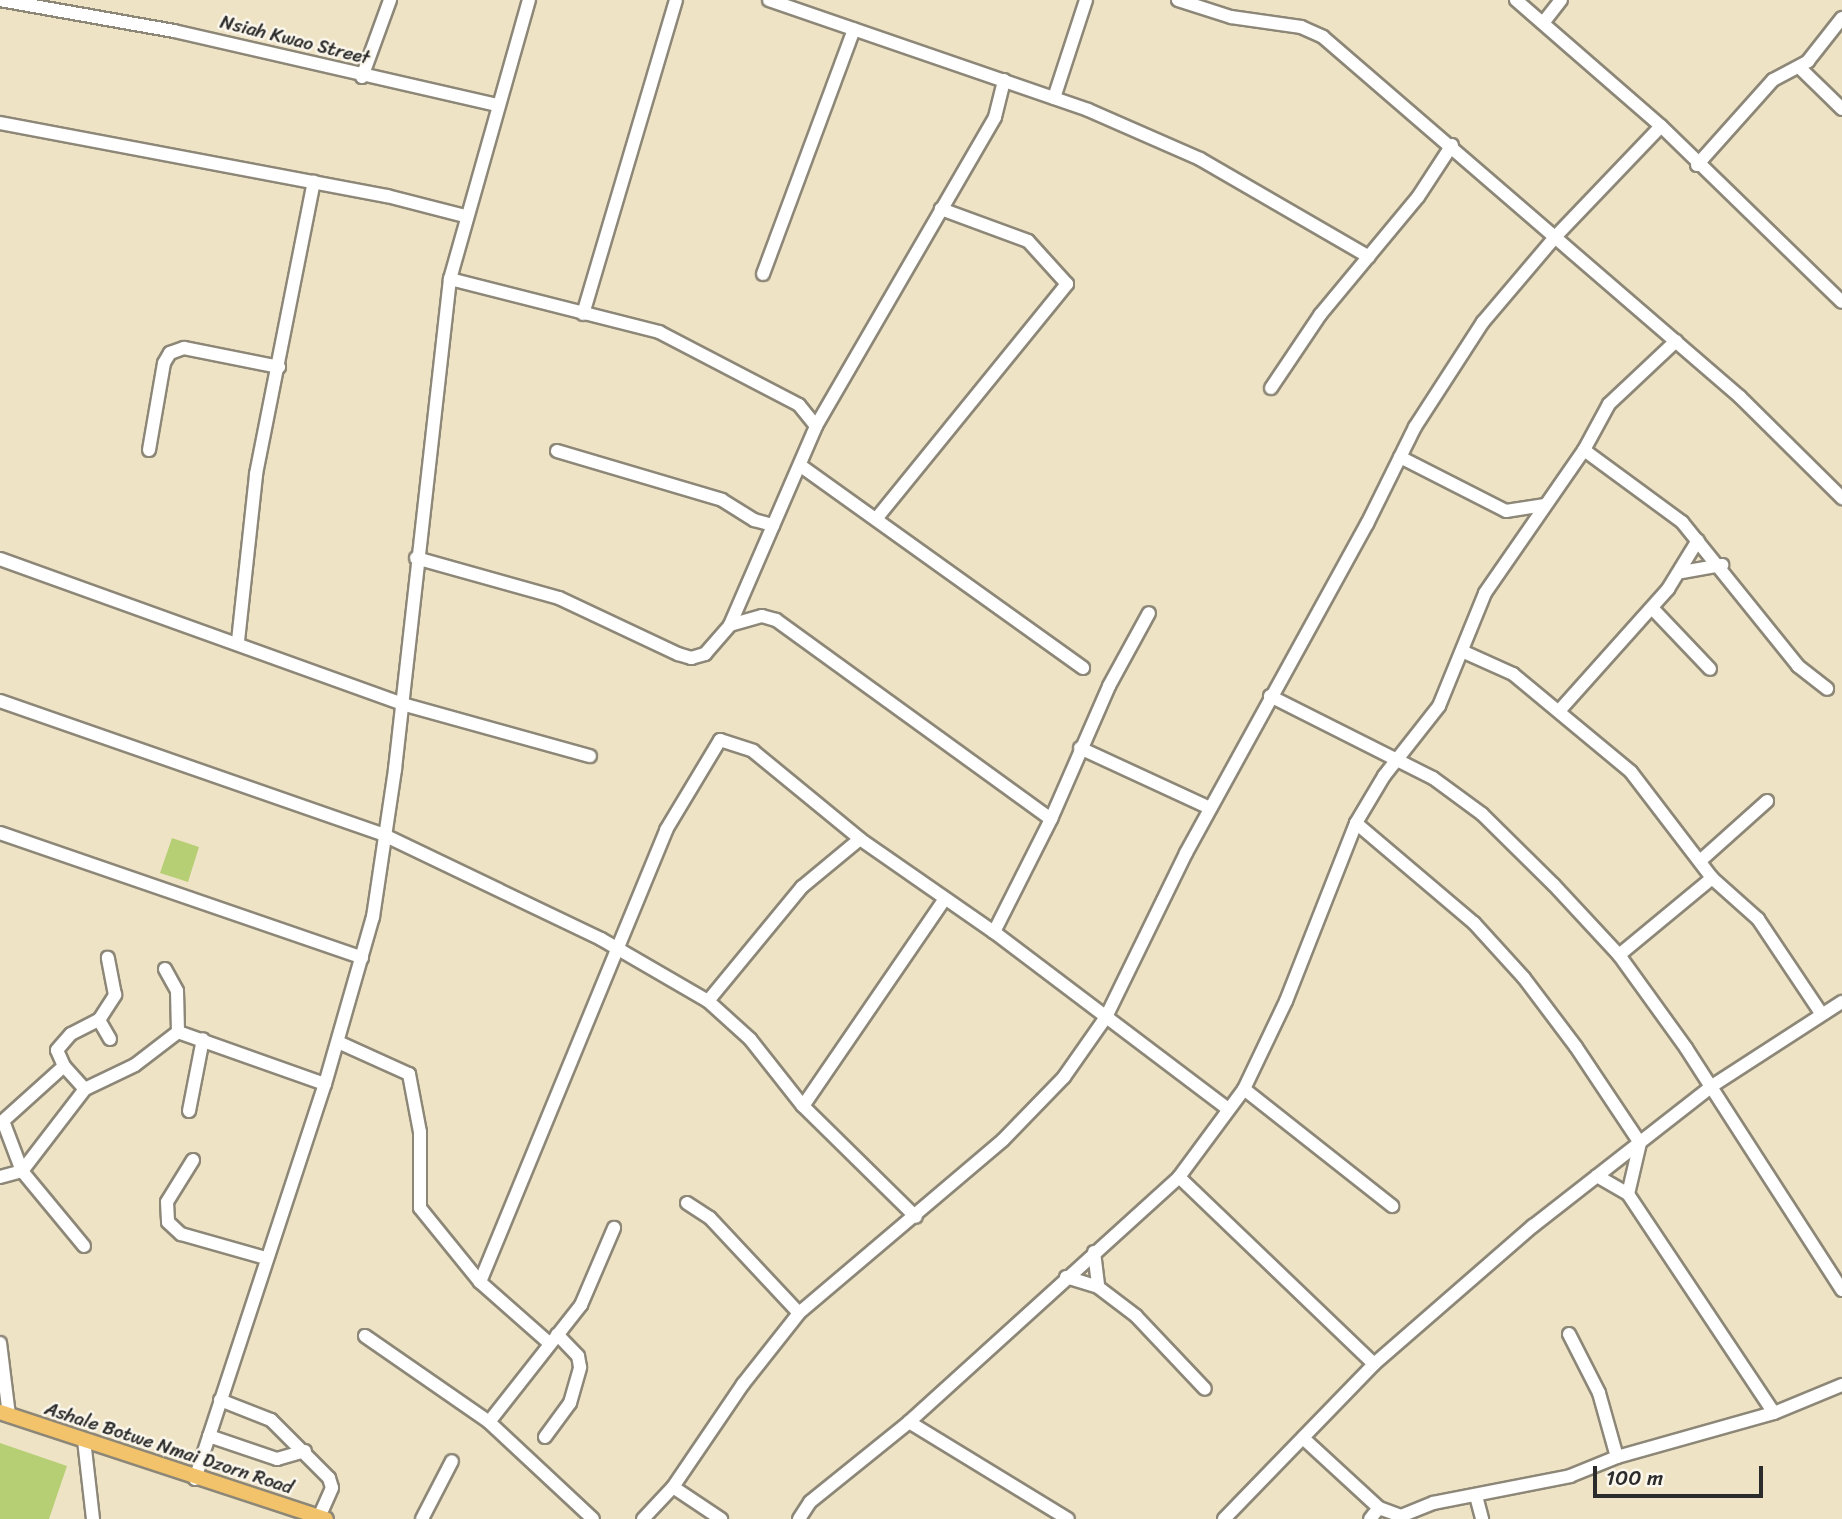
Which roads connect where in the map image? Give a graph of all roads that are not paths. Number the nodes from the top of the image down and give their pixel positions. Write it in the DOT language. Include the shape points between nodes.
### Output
graph roads {
  1 [pos="0,0"];
  2 [pos="390,0"];
  3 [pos="529,0"];
  4 [pos="676,0"];
  5 [pos="769,0"];
  6 [pos="1086,0"];
  7 [pos="1178,0"];
  8 [pos="1516,0"];
  9 [pos="1562,0"];
  10 [pos="1842,18"];
  11 [pos="1543,23"];
  12 [pos="855,29"];
  13 [pos="1800,66"];
  14 [pos="362,76"];
  15 [pos="1004,80"];
  16 [pos="1054,98"];
  17 [pos="498,105"];
  18 [pos="1842,109"];
  19 [pos="0,123"];
  20 [pos="1661,126"];
  21 [pos="1452,145"];
  22 [pos="1697,165"];
  23 [pos="314,182"];
  24 [pos="941,209"];
  25 [pos="465,216"];
  26 [pos="1555,237"];
  27 [pos="1369,257"];
  28 [pos="763,274"];
  29 [pos="450,279"];
  30 [pos="1842,302"];
  31 [pos="583,314"];
  32 [pos="1676,341"];
  33 [pos="279,367"];
  34 [pos="1271,388"];
  35 [pos="816,426"];
  36 [pos="149,450"];
  37 [pos="1584,450"];
  38 [pos="557,451"];
  39 [pos="1400,457"];
  40 [pos="801,466"];
  41 [pos="1842,498"];
  42 [pos="1544,505"];
  43 [pos="876,519"];
  44 [pos="773,525"];
  45 [pos="1698,540"];
  46 [pos="416,558"];
  47 [pos="0,559"];
  48 [pos="1722,565"];
  49 [pos="1682,572"];
  50 [pos="1652,608"];
  51 [pos="1149,613"];
  52 [pos="730,625"];
  53 [pos="238,641"];
  54 [pos="1464,652"];
  55 [pos="1083,668"];
  56 [pos="1710,669"];
  57 [pos="1826,690"];
  58 [pos="1270,696"];
  59 [pos="0,701"];
  60 [pos="402,704"];
  61 [pos="1559,710"];
  62 [pos="1080,748"];
  63 [pos="590,756"];
  64 [pos="1397,758"];
  65 [pos="1767,801"];
  66 [pos="1210,808"];
  67 [pos="1051,819"];
  68 [pos="1356,823"];
  69 [pos="0,833"];
  70 [pos="384,835"];
  71 [pos="860,839"];
  72 [pos="1700,861"];
  73 [pos="1712,878"];
  74 [pos="945,899"];
  75 [pos="995,932"];
  76 [pos="618,949"];
  77 [pos="1619,955"];
  78 [pos="108,958"];
  79 [pos="362,958"];
  80 [pos="165,969"];
  81 [pos="708,1001"];
  82 [pos="1840,1008"];
  83 [pos="1821,1013"];
  84 [pos="1106,1017"];
  85 [pos="99,1020"];
  86 [pos="178,1032"];
  87 [pos="110,1039"];
  88 [pos="203,1039"];
  89 [pos="338,1042"];
  90 [pos="64,1066"];
  91 [pos="325,1084"];
  92 [pos="1712,1086"];
  93 [pos="85,1088"];
  94 [pos="1244,1090"];
  95 [pos="803,1106"];
  96 [pos="1228,1109"];
  97 [pos="189,1111"];
  98 [pos="1,1117"];
  99 [pos="1640,1143"];
  100 [pos="193,1160"];
  101 [pos="22,1171"];
  102 [pos="1597,1176"];
  103 [pos="0,1177"];
  104 [pos="1179,1177"];
  105 [pos="1628,1194"];
  106 [pos="687,1203"];
  107 [pos="1392,1206"];
  108 [pos="916,1217"];
  109 [pos="614,1228"];
  110 [pos="84,1246"];
  111 [pos="1094,1252"];
  112 [pos="266,1258"];
  113 [pos="1066,1277"];
  114 [pos="480,1282"];
  115 [pos="1098,1287"];
  116 [pos="1842,1290"];
  117 [pos="799,1313"];
  118 [pos="1569,1334"];
  119 [pos="365,1336"];
  120 [pos="552,1338"];
  121 [pos="0,1343"];
  122 [pos="1374,1364"];
  123 [pos="1842,1385"];
  124 [pos="1205,1390"];
  125 [pos="220,1401"];
  126 [pos="4,1413"];
  127 [pos="1774,1413"];
  128 [pos="489,1422"];
  129 [pos="909,1422"];
  130 [pos="209,1436"];
  131 [pos="545,1437"];
  132 [pos="1304,1438"];
  133 [pos="83,1440"];
  134 [pos="305,1451"];
  135 [pos="1617,1457"];
  136 [pos="452,1461"];
  137 [pos="195,1479"];
  138 [pos="673,1488"];
  139 [pos="1476,1496"];
  140 [pos="1379,1508"];
  141 [pos="322,1518"];
  142 [pos="93,1519"];
  143 [pos="422,1519"];
  144 [pos="593,1519"];
  145 [pos="643,1519"];
  146 [pos="721,1519"];
  147 [pos="799,1519"];
  148 [pos="1068,1519"];
  149 [pos="1224,1519"];
  150 [pos="1370,1519"];
  151 [pos="1482,1519"];
  1 -- 14 [label="street, Nsiah Kwao Street" via="174,31"];
  2 -- 14 [label="street"];
  3 -- 17 [label="street"];
  4 -- 31 [label="street"];
  5 -- 12 [label="street"];
  6 -- 16 [label="street"];
  7 -- 21 [label="street" via="1230,17 1301,27 1323,37"];
  8 -- 11 [label="street"];
  9 -- 11 [label="street"];
  10 -- 13 [label="street"];
  11 -- 20 [label="street"];
  12 -- 15 [label="street"];
  12 -- 28 [label="street"];
  13 -- 18 [label="street"];
  13 -- 22 [label="street" via="1773,80"];
  14 -- 17 [label="street, Nsiah Kwao Street"];
  15 -- 16 [label="street"];
  15 -- 24 [label="street" via="995,117"];
  16 -- 27 [label="street" via="1199,159"];
  17 -- 25 [label="street"];
  19 -- 23 [label="street"];
  20 -- 22 [label="street"];
  20 -- 26 [label="street"];
  21 -- 26 [label="street"];
  21 -- 27 [label="street" via="1418,197"];
  22 -- 30 [label="street"];
  23 -- 25 [label="street"];
  23 -- 33 [label="street"];
  24 -- 35 [label="street"];
  24 -- 43 [label="street" via="1028,241 1068,284"];
  25 -- 29 [label="street"];
  26 -- 32 [label="street"];
  26 -- 39 [label="street" via="1483,321"];
  27 -- 34 [label="street" via="1320,315"];
  29 -- 31 [label="street"];
  29 -- 46 [label="street"];
  31 -- 35 [label="street" via="687,344 799,405"];
  32 -- 37 [label="street" via="1609,404"];
  32 -- 41 [label="street"];
  33 -- 36 [label="street" via="184,348 170,353 164,363"];
  33 -- 53 [label="street" via="256,474"];
  35 -- 40 [label="street"];
  37 -- 42 [label="street"];
  37 -- 45 [label="street" via="1663,504"];
  38 -- 44 [label="street" via="722,500 754,520"];
  39 -- 42 [label="street" via="1506,511"];
  39 -- 58 [label="street"];
  40 -- 43 [label="street"];
  40 -- 44 [label="street"];
  42 -- 54 [label="street" via="1485,593"];
  43 -- 55 [label="street"];
  44 -- 52 [label="street"];
  45 -- 48 [label="street"];
  45 -- 49 [label="street"];
  46 -- 52 [label="street" via="559,598 691,658 718,643"];
  46 -- 60 [label="street"];
  47 -- 53 [label="street"];
  48 -- 49 [label="street"];
  48 -- 57 [label="street" via="1798,666"];
  49 -- 50 [label="street"];
  50 -- 56 [label="street"];
  50 -- 61 [label="street"];
  51 -- 62 [label="street"];
  52 -- 67 [label="street" via="762,616 776,620"];
  53 -- 60 [label="street"];
  54 -- 61 [label="street" via="1514,674"];
  54 -- 64 [label="street" via="1439,706"];
  58 -- 64 [label="street"];
  58 -- 66 [label="street"];
  59 -- 70 [label="street"];
  60 -- 63 [label="street"];
  60 -- 70 [label="street"];
  61 -- 72 [label="street" via="1647,789"];
  62 -- 66 [label="street"];
  62 -- 67 [label="street"];
  64 -- 68 [label="street"];
  64 -- 77 [label="street" via="1482,814"];
  65 -- 72 [label="street"];
  66 -- 84 [label="street"];
  67 -- 75 [label="street"];
  68 -- 94 [label="street" via="1286,1001"];
  68 -- 99 [label="street" via="1429,883 1507,959 1576,1047"];
  69 -- 79 [label="street"];
  70 -- 76 [label="street"];
  70 -- 79 [label="street" via="379,884"];
  71 -- 74 [label="street"];
  71 -- 76 [label="street" via="753,751 720,740 666,830"];
  71 -- 81 [label="street" via="802,887"];
  72 -- 73 [label="street"];
  73 -- 77 [label="street"];
  73 -- 83 [label="street" via="1758,919"];
  74 -- 75 [label="street"];
  74 -- 95 [label="street"];
  75 -- 84 [label="street"];
  76 -- 81 [label="street"];
  76 -- 114 [label="street"];
  77 -- 92 [label="street"];
  78 -- 85 [label="street" via="115,995"];
  79 -- 89 [label="street"];
  80 -- 86 [label="street" via="177,991"];
  81 -- 95 [label="street" via="750,1040"];
  82 -- 83 [label="street"];
  83 -- 92 [label="street"];
  84 -- 96 [label="street"];
  84 -- 108 [label="street" via="1036,1109"];
  85 -- 87 [label="street"];
  85 -- 90 [label="street" via="71,1034 57,1049"];
  86 -- 88 [label="street"];
  86 -- 93 [label="street" via="135,1065"];
  88 -- 91 [label="street"];
  88 -- 97 [label="street"];
  89 -- 91 [label="street"];
  89 -- 114 [label="street" via="409,1074 420,1132 420,1208"];
  90 -- 93 [label="street"];
  90 -- 98 [label="street"];
  91 -- 112 [label="street"];
  92 -- 99 [label="street"];
  92 -- 116 [label="street"];
  93 -- 101 [label="street"];
  94 -- 96 [label="street"];
  94 -- 107 [label="street"];
  95 -- 108 [label="street"];
  96 -- 104 [label="street"];
  98 -- 101 [label="street"];
  99 -- 102 [label="street"];
  99 -- 105 [label="street"];
  100 -- 112 [label="street" via="167,1202 168,1222 181,1234"];
  101 -- 103 [label="street"];
  101 -- 110 [label="street"];
  102 -- 105 [label="street"];
  102 -- 122 [label="street"];
  104 -- 111 [label="street"];
  104 -- 122 [label="street"];
  105 -- 127 [label="street"];
  106 -- 117 [label="street" via="710,1218"];
  108 -- 117 [label="street"];
  109 -- 120 [label="street" via="581,1305"];
  111 -- 113 [label="street"];
  111 -- 115 [label="street"];
  112 -- 125 [label="street"];
  113 -- 115 [label="street"];
  113 -- 129 [label="street"];
  114 -- 120 [label="street"];
  115 -- 124 [label="street" via="1158,1336"];
  117 -- 138 [label="street" via="743,1384"];
  118 -- 135 [label="street" via="1599,1393"];
  119 -- 128 [label="street"];
  120 -- 128 [label="street"];
  120 -- 131 [label="street" via="578,1356 580,1367 570,1403"];
  121 -- 126 [label="street"];
  122 -- 132 [label="street"];
  123 -- 127 [label="street"];
  125 -- 130 [label="street"];
  125 -- 134 [label="street" via="271,1420"];
  126 -- 133 [label="main road, Ashale Botwe Nmai Dzorn Road"];
  127 -- 135 [label="street"];
  128 -- 144 [label="street"];
  129 -- 147 [label="street" via="810,1502"];
  129 -- 148 [label="street"];
  130 -- 134 [label="street" via="277,1460"];
  130 -- 137 [label="street"];
  132 -- 140 [label="street"];
  132 -- 149 [label="street"];
  133 -- 137 [label="main road, Ashale Botwe Nmai Dzorn Road"];
  133 -- 142 [label="street"];
  134 -- 141 [label="street" via="331,1483"];
  135 -- 139 [label="street" via="1570,1476"];
  136 -- 143 [label="street"];
  137 -- 141 [label="main road, Ashale Botwe Nmai Dzorn Road"];
  138 -- 145 [label="street"];
  138 -- 146 [label="street"];
  139 -- 140 [label="street" via="1433,1503 1401,1516"];
  139 -- 151 [label="street"];
  140 -- 150 [label="street"];
}
